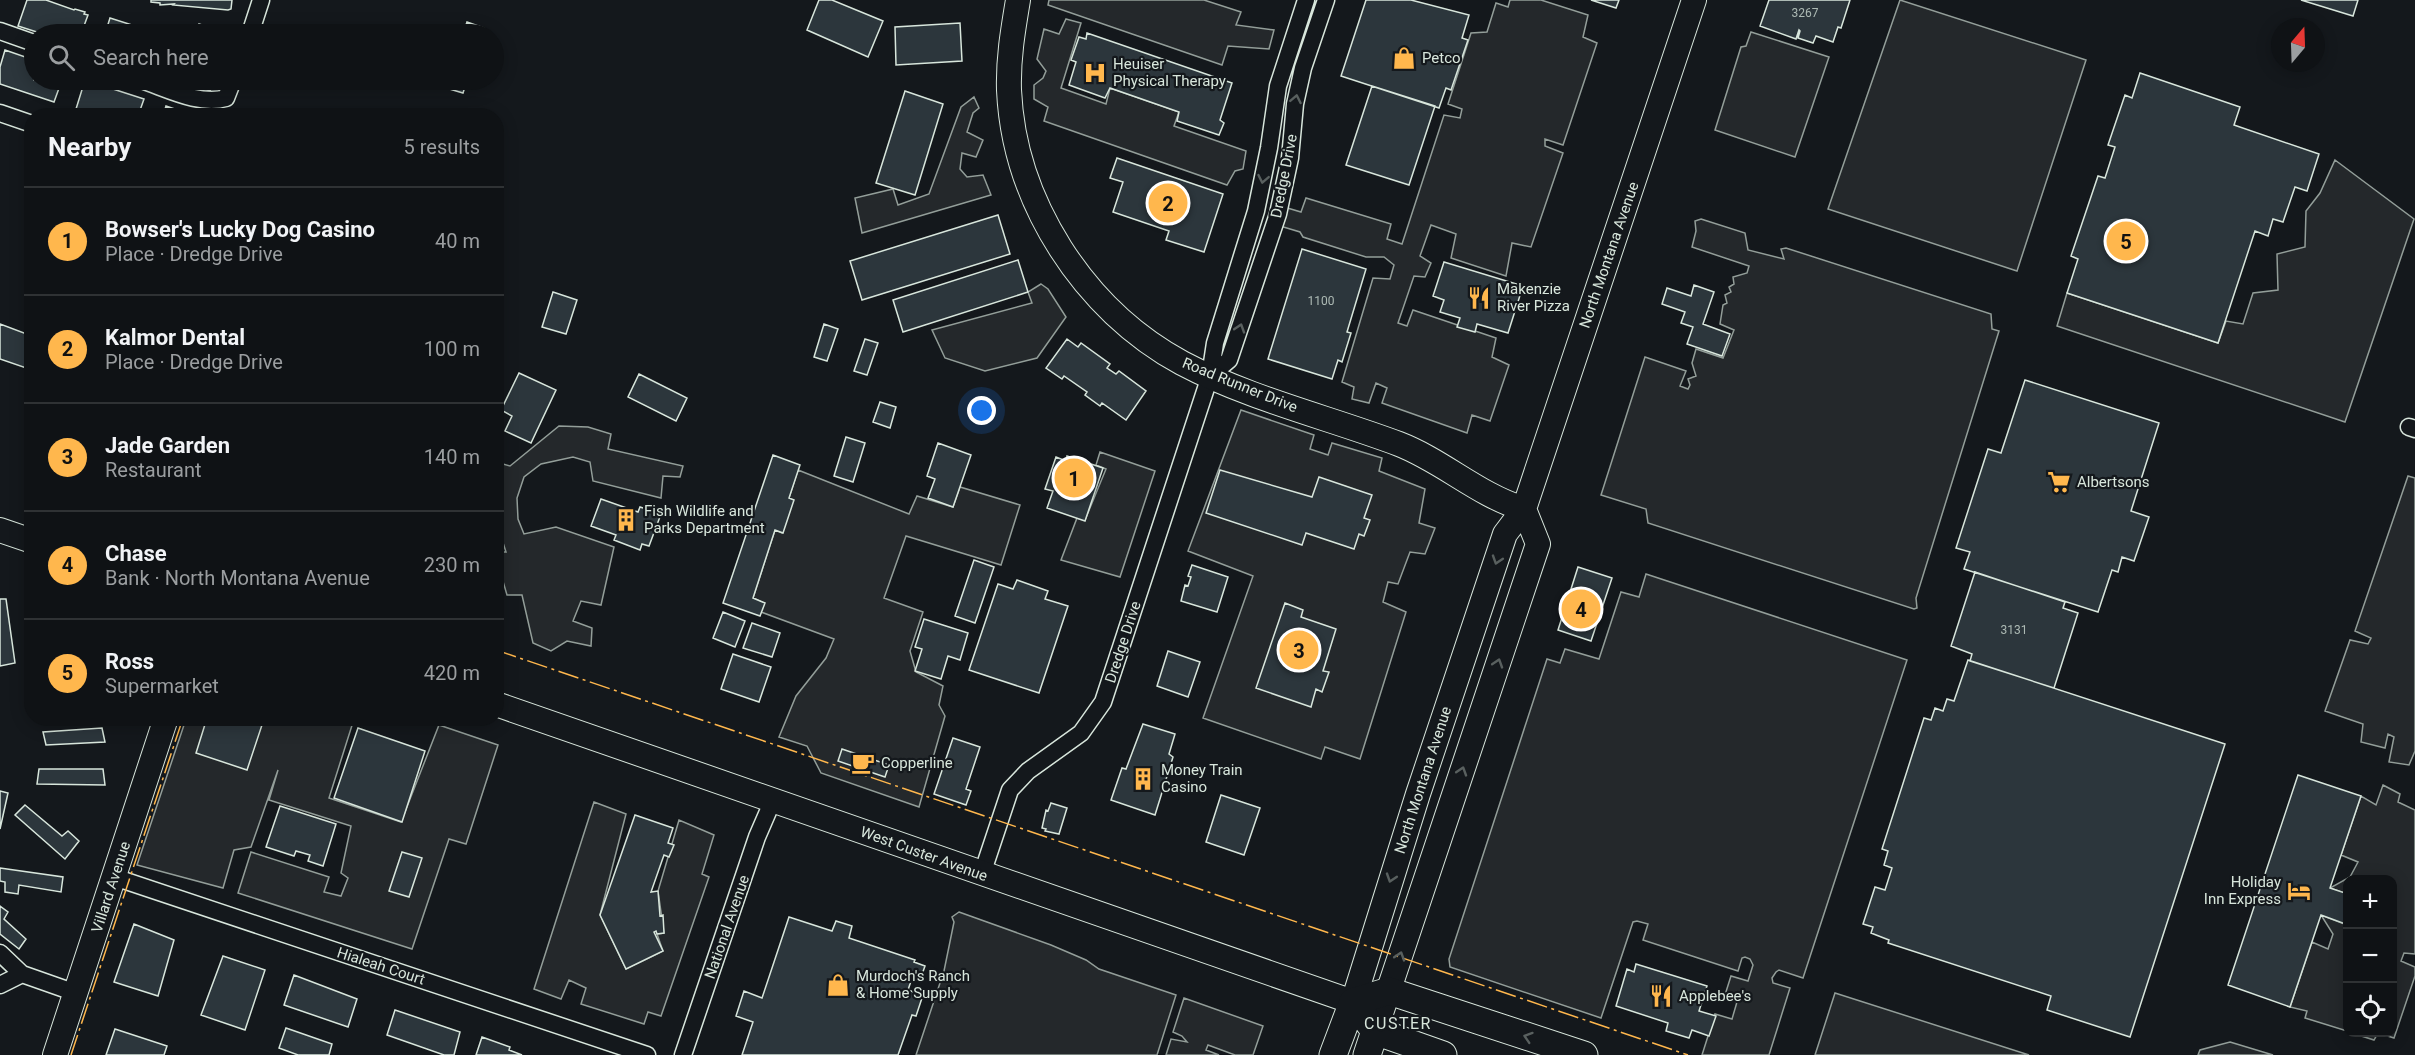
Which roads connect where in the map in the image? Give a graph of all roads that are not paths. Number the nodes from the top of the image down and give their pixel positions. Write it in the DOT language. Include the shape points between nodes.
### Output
graph roads {
  1 [pos="261,0"];
  2 [pos="1018,0"];
  3 [pos="1306,0"];
  4 [pos="1326,0"];
  5 [pos="1694,0"];
  6 [pos="253,24"];
  7 [pos="0,31"];
  8 [pos="24,39"];
  9 [pos="170,90"];
  10 [pos="229,90"];
  11 [pos="0,113"];
  12 [pos="24,121"];
  13 [pos="1210,376"];
  14 [pos="1524,509"];
  15 [pos="0,530"];
  16 [pos="24,538"];
  17 [pos="504,707"];
  18 [pos="163,726"];
  19 [pos="773,800"];
  20 [pos="982,874"];
  21 [pos="114,877"];
  22 [pos="0,953"];
  23 [pos="22,974"];
  24 [pos="0,985"];
  25 [pos="1389,991"];
  26 [pos="76,993"];
  27 [pos="1353,1002"];
  28 [pos="1371,1043"];
  29 [pos="55,1055"];
  30 [pos="647,1055"];
  31 [pos="683,1055"];
  32 [pos="1333,1055"];
  33 [pos="1443,1055"];
  34 [pos="1584,1055"];
  1 -- 6 [label="street"];
  2 -- 13 [label="main road, Road Runner Drive" via="1010,44 1009,93 1021,161 1037,206 1073,267 1103,303 1137,334"];
  3 -- 13 [label="street, Dredge Drive, one-way" via="1278,86 1256,211 1215,343"];
  13 -- 4 [label="street, Dredge Drive, one-way" via="1229,360 1278,214 1301,77"];
  5 -- 14 [label="main road, North Montana Avenue"];
  7 -- 8 [label="street"];
  9 -- 10 [label="street" via="216,101 226,98"];
  11 -- 12 [label="street"];
  13 -- 14 [label="main road, Road Runner Drive" via="1408,448 1483,492"];
  13 -- 20 [label="street, Dredge Drive" via="1103,702 1081,733 1028,771 1010,790"];
  25 -- 14 [label="main road, one-way" via="1538,544"];
  14 -- 27 [label="main road, North Montana Avenue, one-way" via="1505,534"];
  15 -- 16 [label="main road"];
  17 -- 19 [label="main road, West Custer Avenue"];
  18 -- 21 [label="main road, Villard Avenue"];
  19 -- 20 [label="main road, West Custer Avenue"];
  19 -- 31 [label="street, National Avenue"];
  20 -- 27 [label="main road, West Custer Avenue"];
  21 -- 26 [label="main road, Villard Avenue"];
  21 -- 30 [label="street, Hialeah Court"];
  22 -- 23 [label="street"];
  23 -- 24 [label="street"];
  23 -- 26 [label="street"];
  25 -- 27 [label="main road"];
  25 -- 28 [label="main road"];
  34 -- 25 [label="main road, one-way"];
  26 -- 29 [label="main road, Villard Avenue"];
  27 -- 28 [label="main road"];
  27 -- 32 [label="main road, North Montana Avenue"];
  28 -- 33 [label="main road"];
}
